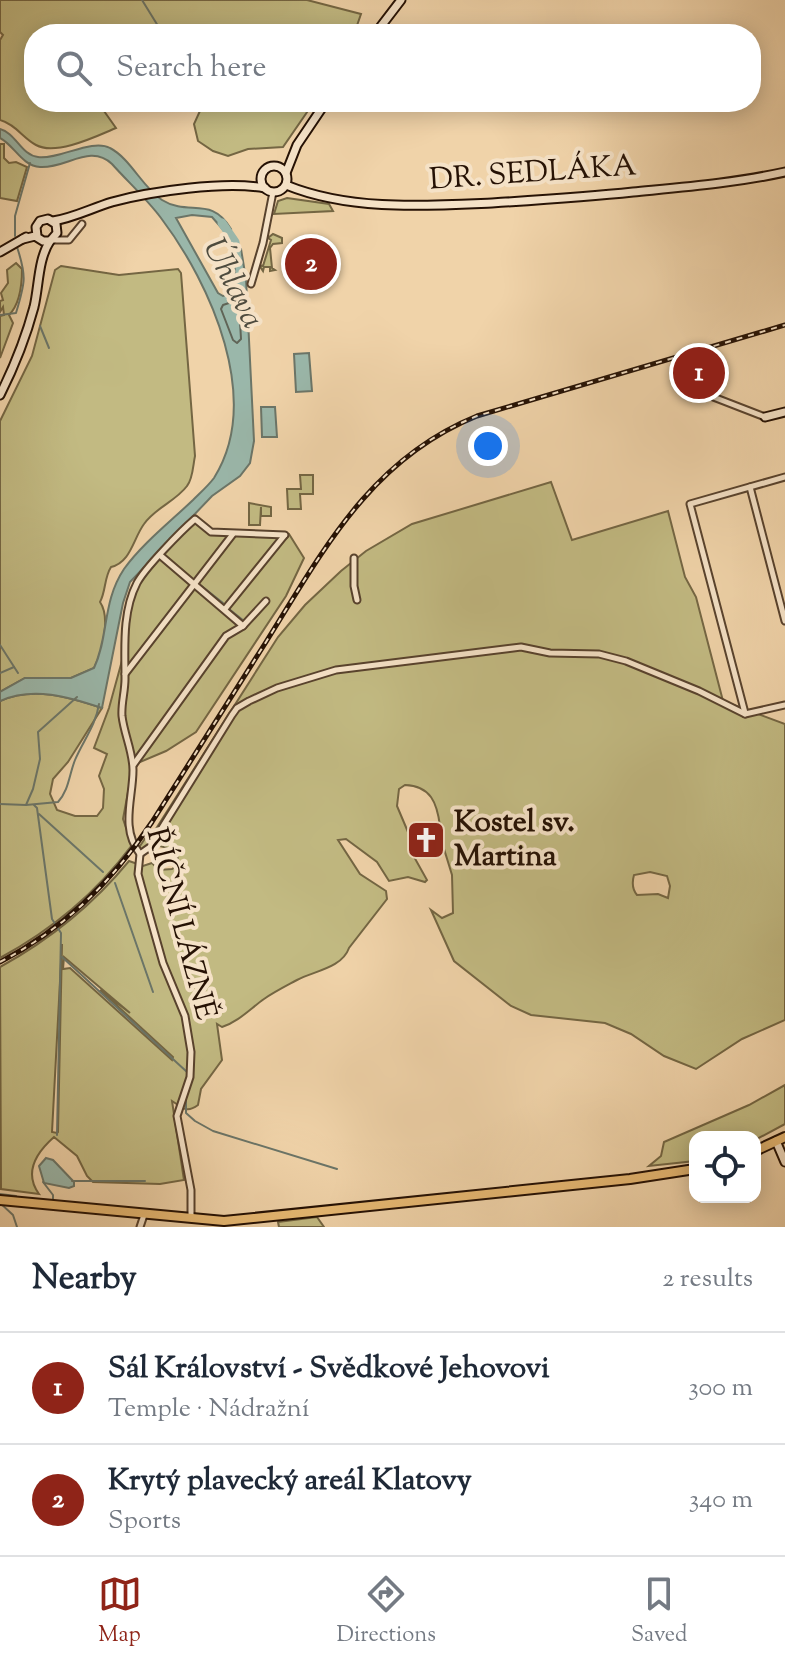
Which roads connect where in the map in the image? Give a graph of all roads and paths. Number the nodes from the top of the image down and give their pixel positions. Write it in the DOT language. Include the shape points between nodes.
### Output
graph roads {
  1 [pos="401,0"];
  2 [pos="383,24"];
  3 [pos="319,112"];
  4 [pos="297,145"];
  5 [pos="276,167"];
  6 [pos="785,172"];
  7 [pos="286,173"];
  8 [pos="262,176"];
  9 [pos="286,185"];
  10 [pos="237,187"];
  11 [pos="269,190"];
  12 [pos="82,224"];
  13 [pos="54,232"];
  14 [pos="38,235"];
  15 [pos="0,252"];
  16 [pos="44,256"];
  17 [pos="251,284"];
  18 [pos="699,388"];
  19 [pos="0,395"];
  20 [pos="785,412"];
  21 [pos="765,417"];
  22 [pos="785,477"];
  23 [pos="750,487"];
  24 [pos="233,534"];
  25 [pos="161,556"];
  26 [pos="354,558"];
  27 [pos="194,584"];
  28 [pos="357,600"];
  29 [pos="266,601"];
  30 [pos="225,609"];
  31 [pos="785,621"];
  32 [pos="243,626"];
  33 [pos="125,674"];
  34 [pos="785,705"];
  35 [pos="745,714"];
  36 [pos="133,764"];
  37 [pos="140,854"];
  38 [pos="785,1137"];
  39 [pos="776,1141"];
  40 [pos="761,1148"];
  41 [pos="785,1162"];
  42 [pos="689,1170"];
  43 [pos="0,1200"];
  44 [pos="144,1215"];
  45 [pos="191,1219"];
  46 [pos="140,1227"];
  1 -- 2 [label="main road"];
  3 -- 4 [label="main road"];
  4 -- 5 [label="main road"];
  4 -- 7 [label="main road"];
  5 -- 7 [label="main road"];
  5 -- 8 [label="main road"];
  6 -- 9 [label="main road, DR. SEDLÁKA" via="584,198 414,206 323,197"];
  7 -- 9 [label="main road"];
  8 -- 10 [label="main road"];
  8 -- 11 [label="main road"];
  9 -- 11 [label="main road"];
  10 -- 11 [label="main road"];
  10 -- 13 [label="main road" via="178,190 114,202 67,218"];
  11 -- 17 [label="street" via="263,243"];
  12 -- 13 [label="street" via="67,240"];
  13 -- 14 [label="main road"];
  13 -- 14 [label="main road" via="40,221"];
  13 -- 16 [label="main road"];
  14 -- 15 [label="main road"];
  14 -- 16 [label="main road"];
  16 -- 19 [label="main road" via="22,344"];
  18 -- 21 [label="street"];
  20 -- 21 [label="main road"];
  22 -- 23 [label="street"];
  23 -- 31 [label="street"];
  23 -- 35 [label="street" via="690,504"];
  24 -- 25 [label="street, ŘÍČNÍ LÁZNĚ" via="211,532 195,519"];
  24 -- 27 [label="street"];
  24 -- 30 [label="street" via="285,535"];
  25 -- 27 [label="street"];
  25 -- 33 [label="street, ŘÍČNÍ LÁZNĚ" via="135,588"];
  26 -- 28 [label="street"];
  27 -- 30 [label="street"];
  27 -- 33 [label="street"];
  29 -- 32 [label="street"];
  30 -- 32 [label="street"];
  32 -- 36 [label="street" via="226,636"];
  33 -- 36 [label="street, ŘÍČNÍ LÁZNĚ" via="122,719"];
  34 -- 35 [label="street"];
  35 -- 37 [label="street" via="599,654 521,647 348,668 277,688 237,708 150,847"];
  36 -- 37 [label="street, ŘÍČNÍ LÁZNĚ" via="128,814 131,842"];
  37 -- 45 [label="street, ŘÍČNÍ LÁZNĚ" via="138,874 163,963 185,1016 191,1052 190,1077 177,1116 188,1164"];
  38 -- 39 [label="main road"];
  39 -- 40 [label="main road"];
  39 -- 41 [label="main road"];
  42 -- 45 [label="main road" via="272,1217"];
  43 -- 44 [label="main road"];
  44 -- 45 [label="main road"];
  44 -- 46 [label="street"];
}
